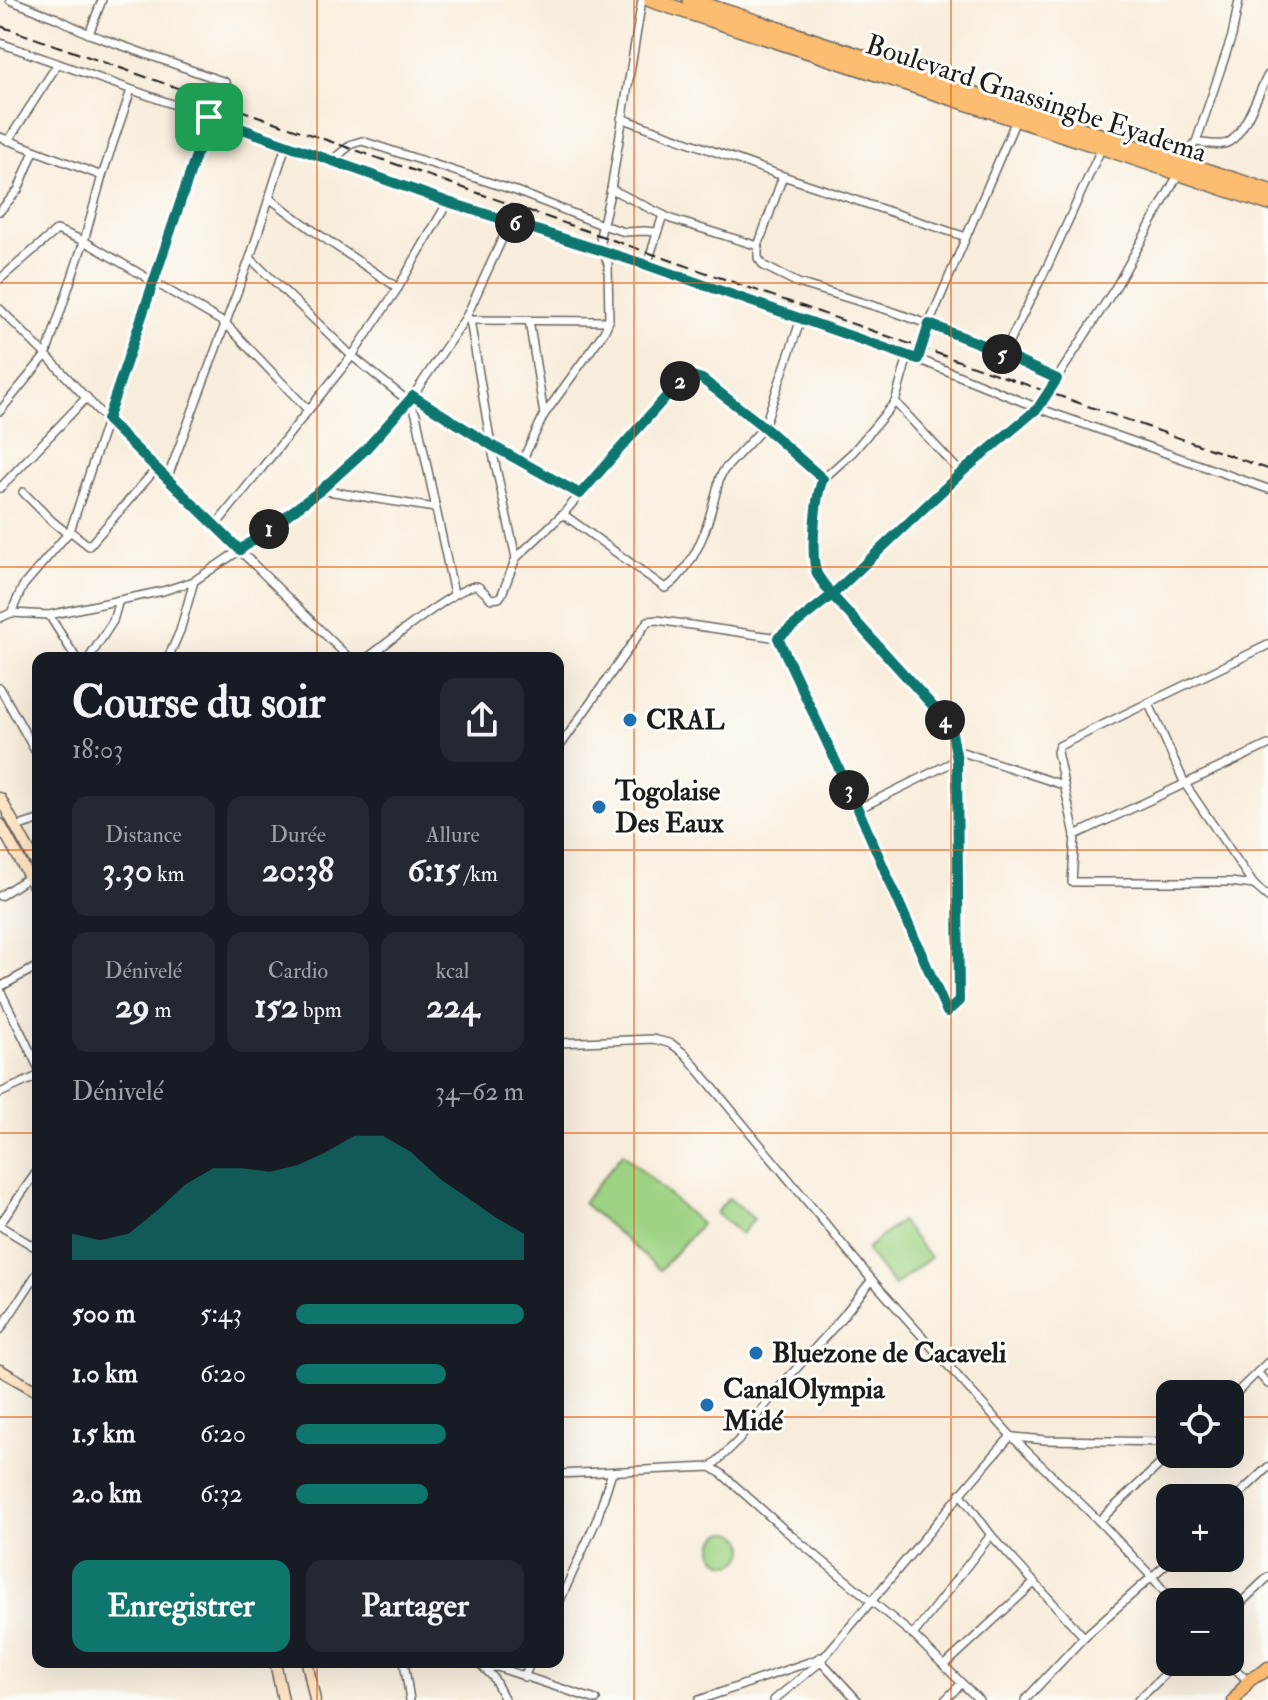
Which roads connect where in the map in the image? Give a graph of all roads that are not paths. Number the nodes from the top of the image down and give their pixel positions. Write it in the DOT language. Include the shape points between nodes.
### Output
graph roads {
  1 [pos="10,0"];
  2 [pos="102,0"];
  3 [pos="642,0"];
  4 [pos="651,0"];
  5 [pos="690,0"];
  6 [pos="1239,0"];
  7 [pos="89,34"];
  8 [pos="0,43"];
  9 [pos="57,65"];
  10 [pos="1268,75"];
  11 [pos="131,90"];
  12 [pos="209,117"];
  13 [pos="621,118"];
  14 [pos="1016,120"];
  15 [pos="4,139"];
  16 [pos="1196,142"];
  17 [pos="286,145"];
  18 [pos="1102,147"];
  19 [pos="34,151"];
  20 [pos="331,161"];
  21 [pos="1181,168"];
  22 [pos="102,176"];
  23 [pos="783,176"];
  24 [pos="611,189"];
  25 [pos="1268,191"];
  26 [pos="269,198"];
  27 [pos="448,202"];
  28 [pos="1268,203"];
  29 [pos="0,211"];
  30 [pos="663,215"];
  31 [pos="510,222"];
  32 [pos="602,225"];
  33 [pos="656,232"];
  34 [pos="966,237"];
  35 [pos="84,241"];
  36 [pos="758,246"];
  37 [pos="602,251"];
  38 [pos="250,258"];
  39 [pos="647,265"];
  40 [pos="0,279"];
  41 [pos="153,282"];
  42 [pos="398,288"];
  43 [pos="0,309"];
  44 [pos="468,318"];
  45 [pos="801,319"];
  46 [pos="529,320"];
  47 [pos="609,321"];
  48 [pos="226,324"];
  49 [pos="929,324"];
  50 [pos="1003,354"];
  51 [pos="46,355"];
  52 [pos="352,356"];
  53 [pos="908,356"];
  54 [pos="918,359"];
  55 [pos="1057,379"];
  56 [pos="87,397"];
  57 [pos="410,398"];
  58 [pos="895,402"];
  59 [pos="1038,408"];
  60 [pos="308,410"];
  61 [pos="0,411"];
  62 [pos="544,415"];
  63 [pos="107,420"];
  64 [pos="764,427"];
  65 [pos="491,445"];
  66 [pos="522,461"];
  67 [pos="156,469"];
  68 [pos="961,473"];
  69 [pos="167,479"];
  70 [pos="823,479"];
  71 [pos="0,488"];
  72 [pos="1268,489"];
  73 [pos="321,490"];
  74 [pos="23,492"];
  75 [pos="580,494"];
  76 [pos="435,508"];
  77 [pos="563,514"];
  78 [pos="216,525"];
  79 [pos="69,533"];
  80 [pos="240,550"];
  81 [pos="516,558"];
  82 [pos="194,581"];
  83 [pos="454,594"];
  84 [pos="832,595"];
  85 [pos="119,600"];
  86 [pos="11,613"];
  87 [pos="49,615"];
  88 [pos="0,618"];
  89 [pos="778,638"];
  90 [pos="1268,645"];
  91 [pos="72,652"];
  92 [pos="93,652"];
  93 [pos="171,652"];
  94 [pos="343,652"];
  95 [pos="375,652"];
  96 [pos="0,688"];
  97 [pos="1149,704"];
  98 [pos="564,740"];
  99 [pos="32,745"];
  100 [pos="1268,745"];
  101 [pos="956,750"];
  102 [pos="957,760"];
  103 [pos="1185,784"];
  104 [pos="1063,785"];
  105 [pos="0,798"];
  106 [pos="858,809"];
  107 [pos="32,822"];
  108 [pos="0,824"];
  109 [pos="16,827"];
  110 [pos="1075,835"];
  111 [pos="32,852"];
  112 [pos="29,877"];
  113 [pos="32,882"];
  114 [pos="1254,885"];
  115 [pos="0,896"];
  116 [pos="1268,897"];
  117 [pos="32,969"];
  118 [pos="0,988"];
  119 [pos="564,1043"];
  120 [pos="32,1055"];
  121 [pos="32,1079"];
  122 [pos="0,1093"];
  123 [pos="32,1179"];
  124 [pos="0,1225"];
  125 [pos="32,1245"];
  126 [pos="872,1280"];
  127 [pos="32,1281"];
  128 [pos="0,1330"];
  129 [pos="1268,1362"];
  130 [pos="0,1370"];
  131 [pos="1258,1373"];
  132 [pos="1268,1384"];
  133 [pos="1244,1386"];
  134 [pos="32,1389"];
  135 [pos="1011,1436"];
  136 [pos="1156,1442"];
  137 [pos="711,1467"];
  138 [pos="1268,1467"];
  139 [pos="1156,1468"];
  140 [pos="612,1472"];
  141 [pos="564,1474"];
  142 [pos="1244,1490"];
  143 [pos="960,1493"];
  144 [pos="1099,1521"];
  145 [pos="991,1535"];
  146 [pos="1159,1572"];
  147 [pos="1268,1577"];
  148 [pos="1153,1578"];
  149 [pos="1034,1583"];
  150 [pos="1161,1588"];
  151 [pos="564,1592"];
  152 [pos="1244,1600"];
  153 [pos="871,1602"];
  154 [pos="913,1635"];
  155 [pos="1084,1637"];
  156 [pos="819,1661"];
  157 [pos="945,1665"];
  158 [pos="276,1668"];
  159 [pos="308,1668"];
  160 [pos="405,1668"];
  161 [pos="484,1668"];
  162 [pos="500,1668"];
  163 [pos="528,1668"];
  164 [pos="1266,1673"];
  165 [pos="1163,1676"];
  166 [pos="524,1677"];
  167 [pos="961,1684"];
  168 [pos="1242,1693"];
  169 [pos="283,1700"];
  170 [pos="315,1700"];
  171 [pos="410,1700"];
  172 [pos="505,1700"];
  173 [pos="596,1700"];
  174 [pos="699,1700"];
  175 [pos="774,1700"];
  176 [pos="857,1700"];
  177 [pos="945,1700"];
  178 [pos="979,1700"];
  179 [pos="1025,1700"];
  180 [pos="1138,1700"];
  1 -- 7 [label="street"];
  2 -- 7 [label="street"];
  3 -- 13 [label="street"];
  4 -- 14 [label="highway, Boulevard Gnassingbe Eyadema"];
  5 -- 21 [label="highway, Boulevard Gnassingbe Eyadema"];
  6 -- 16 [label="street"];
  7 -- 12 [label="street" via="225,82"];
  8 -- 9 [label="street"];
  9 -- 11 [label="street"];
  9 -- 15 [label="street"];
  10 -- 16 [label="street" via="1231,141"];
  11 -- 12 [label="street"];
  11 -- 22 [label="street"];
  12 -- 17 [label="street"];
  12 -- 41 [label="street"];
  13 -- 23 [label="street"];
  13 -- 24 [label="street"];
  14 -- 18 [label="highway, Boulevard Gnassingbe Eyadema"];
  14 -- 34 [label="street"];
  15 -- 19 [label="street"];
  16 -- 21 [label="street"];
  17 -- 20 [label="street"];
  17 -- 26 [label="street"];
  18 -- 21 [label="highway, Boulevard Gnassingbe Eyadema"];
  18 -- 50 [label="street"];
  19 -- 22 [label="street"];
  19 -- 29 [label="street" via="18,190"];
  20 -- 27 [label="street"];
  20 -- 32 [label="street" via="362,141"];
  21 -- 25 [label="highway, Boulevard Gnassingbe Eyadema"];
  21 -- 28 [label="highway, Boulevard Gnassingbe Eyadema"];
  21 -- 55 [label="street" via="1117,285"];
  22 -- 35 [label="street"];
  23 -- 34 [label="street"];
  23 -- 36 [label="street"];
  24 -- 30 [label="street"];
  24 -- 32 [label="street"];
  26 -- 38 [label="street"];
  26 -- 42 [label="street"];
  27 -- 31 [label="street"];
  27 -- 42 [label="street"];
  30 -- 33 [label="street"];
  30 -- 36 [label="street"];
  31 -- 37 [label="street"];
  31 -- 44 [label="street"];
  32 -- 33 [label="street" via="630,233"];
  32 -- 37 [label="street"];
  33 -- 39 [label="street"];
  34 -- 49 [label="street"];
  35 -- 40 [label="street" via="57,230"];
  35 -- 41 [label="street"];
  35 -- 51 [label="street"];
  36 -- 49 [label="street" via="761,264 798,283"];
  37 -- 39 [label="street"];
  37 -- 47 [label="street"];
  38 -- 48 [label="street"];
  38 -- 52 [label="street"];
  39 -- 45 [label="street"];
  41 -- 48 [label="street"];
  41 -- 63 [label="street"];
  42 -- 52 [label="street"];
  43 -- 51 [label="street"];
  44 -- 46 [label="street"];
  44 -- 57 [label="street"];
  44 -- 65 [label="street"];
  45 -- 53 [label="street"];
  45 -- 64 [label="street"];
  46 -- 47 [label="street"];
  46 -- 62 [label="street"];
  47 -- 62 [label="street"];
  48 -- 60 [label="street"];
  48 -- 69 [label="street"];
  49 -- 50 [label="street"];
  49 -- 54 [label="street"];
  50 -- 55 [label="street"];
  51 -- 56 [label="street"];
  51 -- 61 [label="street"];
  52 -- 57 [label="street"];
  52 -- 60 [label="street"];
  53 -- 54 [label="street"];
  53 -- 58 [label="street"];
  54 -- 59 [label="street"];
  55 -- 59 [label="street"];
  56 -- 63 [label="street"];
  56 -- 71 [label="street"];
  57 -- 65 [label="street"];
  57 -- 73 [label="street"];
  57 -- 76 [label="street"];
  58 -- 68 [label="street"];
  58 -- 70 [label="street"];
  59 -- 68 [label="street"];
  59 -- 72 [label="street"];
  60 -- 78 [label="street"];
  62 -- 66 [label="street"];
  63 -- 67 [label="street"];
  63 -- 79 [label="street"];
  64 -- 70 [label="street"];
  64 -- 75 [label="street" via="702,379 686,374"];
  64 -- 77 [label="street" via="724,470 707,530 687,567 667,588"];
  65 -- 66 [label="street"];
  65 -- 81 [label="street"];
  66 -- 75 [label="street"];
  67 -- 69 [label="street"];
  67 -- 79 [label="street" via="89,546"];
  68 -- 84 [label="street"];
  69 -- 78 [label="street"];
  70 -- 84 [label="street" via="816,500 814,558 817,574"];
  73 -- 76 [label="street"];
  73 -- 80 [label="street"];
  74 -- 79 [label="street"];
  75 -- 77 [label="street"];
  76 -- 83 [label="street"];
  77 -- 81 [label="street"];
  78 -- 80 [label="street"];
  79 -- 86 [label="street" via="23,586"];
  80 -- 82 [label="street"];
  80 -- 94 [label="street"];
  81 -- 83 [label="street" via="499,598 491,599 475,586"];
  82 -- 85 [label="street"];
  82 -- 93 [label="street"];
  83 -- 95 [label="street"];
  84 -- 89 [label="street"];
  84 -- 101 [label="street" via="940,714"];
  85 -- 87 [label="street"];
  85 -- 92 [label="street" via="113,621"];
  86 -- 87 [label="street"];
  86 -- 88 [label="street"];
  87 -- 91 [label="street"];
  89 -- 98 [label="street" via="648,621"];
  89 -- 106 [label="street"];
  90 -- 97 [label="street"];
  96 -- 99 [label="street"];
  97 -- 103 [label="street"];
  97 -- 104 [label="street" via="1059,746"];
  100 -- 103 [label="street"];
  101 -- 102 [label="street"];
  101 -- 104 [label="street"];
  102 -- 106 [label="street"];
  102 -- 106 [label="street" via="959,1001 947,1012"];
  103 -- 110 [label="street"];
  103 -- 114 [label="street"];
  104 -- 110 [label="street"];
  105 -- 109 [label="main road"];
  107 -- 109 [label="street"];
  108 -- 112 [label="main road"];
  109 -- 111 [label="main road"];
  110 -- 114 [label="street" via="1072,882"];
  112 -- 113 [label="main road"];
  112 -- 115 [label="street"];
  114 -- 116 [label="street"];
  117 -- 118 [label="street"];
  118 -- 120 [label="street"];
  119 -- 126 [label="street" via="653,1039 672,1044"];
  121 -- 122 [label="street"];
  123 -- 124 [label="street"];
  124 -- 125 [label="street"];
  126 -- 135 [label="street"];
  126 -- 137 [label="street"];
  127 -- 128 [label="street"];
  129 -- 131 [label="street"];
  130 -- 134 [label="main road"];
  131 -- 132 [label="street"];
  131 -- 133 [label="street"];
  135 -- 136 [label="street"];
  135 -- 143 [label="street"];
  135 -- 144 [label="street"];
  137 -- 140 [label="street"];
  137 -- 153 [label="street"];
  138 -- 142 [label="street"];
  139 -- 144 [label="street"];
  140 -- 141 [label="street"];
  140 -- 151 [label="street"];
  143 -- 145 [label="street"];
  143 -- 153 [label="street"];
  144 -- 148 [label="street"];
  145 -- 149 [label="street"];
  145 -- 154 [label="street"];
  146 -- 148 [label="street"];
  147 -- 152 [label="street"];
  148 -- 150 [label="street"];
  148 -- 155 [label="street"];
  149 -- 155 [label="street"];
  149 -- 157 [label="street"];
  153 -- 154 [label="street"];
  153 -- 156 [label="street"];
  154 -- 157 [label="street"];
  155 -- 179 [label="street"];
  156 -- 174 [label="street"];
  156 -- 175 [label="street"];
  156 -- 176 [label="street"];
  157 -- 167 [label="street"];
  158 -- 169 [label="main road"];
  159 -- 170 [label="main road"];
  160 -- 171 [label="street"];
  161 -- 172 [label="street"];
  162 -- 166 [label="street"];
  163 -- 166 [label="street"];
  164 -- 168 [label="main road" via="1254,1676"];
  165 -- 180 [label="street"];
  166 -- 173 [label="street"];
  167 -- 177 [label="street"];
  167 -- 178 [label="street"];
}
